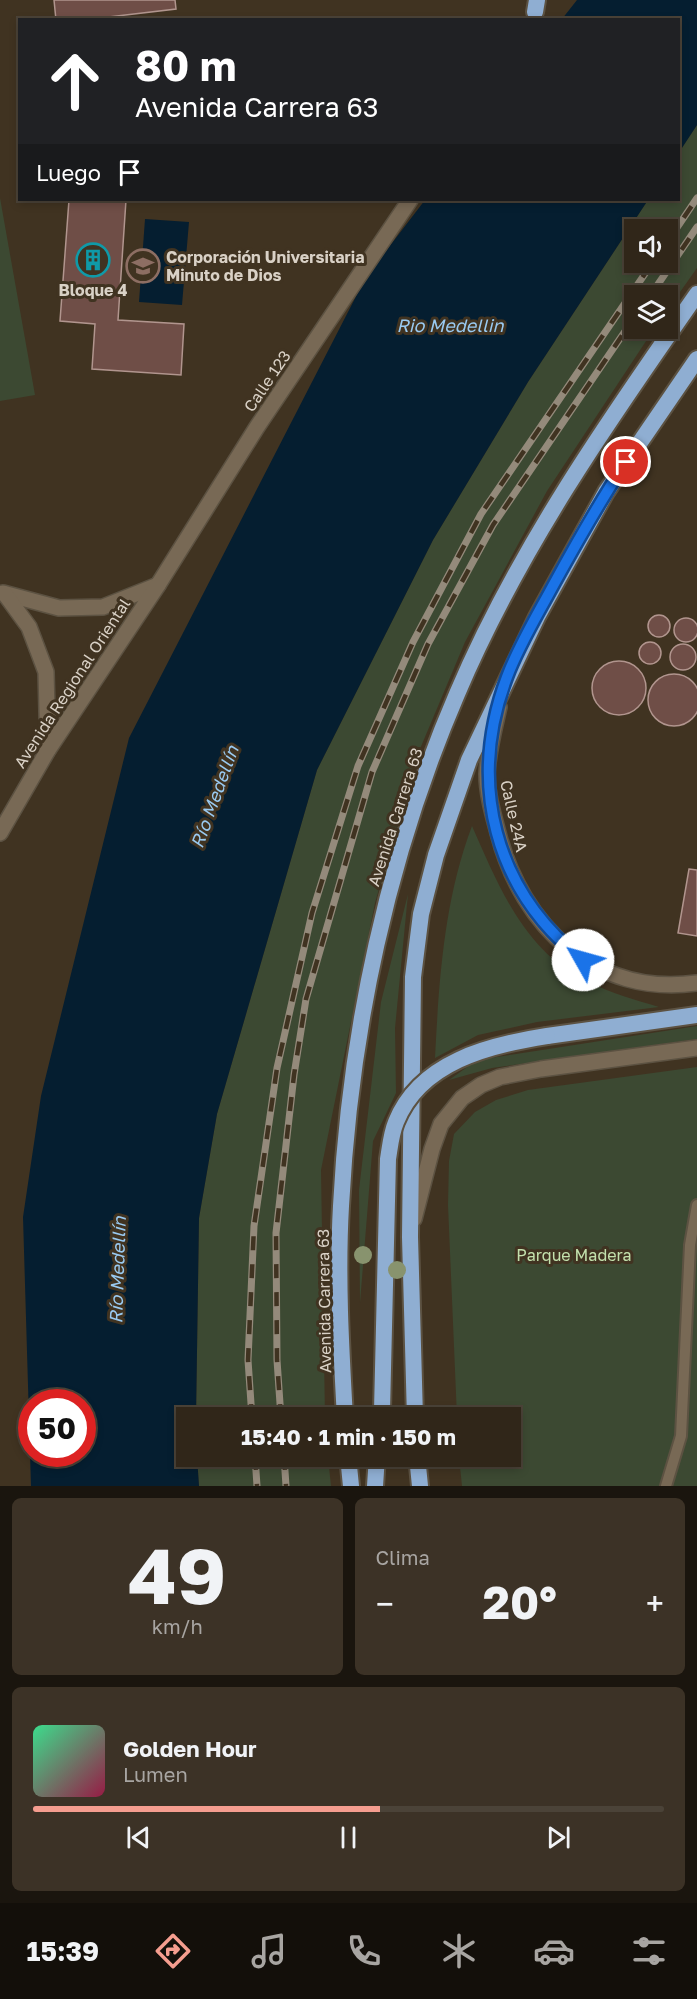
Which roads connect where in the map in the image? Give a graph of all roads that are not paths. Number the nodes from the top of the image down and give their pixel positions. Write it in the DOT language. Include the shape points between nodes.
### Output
graph roads {
  1 [pos="409,201"];
  2 [pos="697,294"];
  3 [pos="697,359"];
  4 [pos="158,585"];
  5 [pos="2,593"];
  6 [pos="507,678"];
  7 [pos="48,750"];
  8 [pos="0,833"];
  9 [pos="697,983"];
  10 [pos="697,1015"];
  11 [pos="697,1048"];
  12 [pos="697,1205"];
  13 [pos="410,1237"];
  14 [pos="344,1407"];
  15 [pos="381,1407"];
  16 [pos="415,1407"];
  17 [pos="349,1467"];
  18 [pos="377,1467"];
  19 [pos="418,1467"];
  20 [pos="351,1486"];
  21 [pos="375,1486"];
  22 [pos="420,1486"];
  23 [pos="666,1486"];
  1 -- 4 [label="main road, Calle 123" via="257,427"];
  2 -- 14 [label="highway, Avenida Carrera 63" via="604,427 506,594 457,693 395,870 374,954 348,1126 341,1206 339,1307"];
  3 -- 6 [label="highway" via="606,492"];
  4 -- 5 [label="main road" via="103,607 59,608"];
  4 -- 7 [label="main road, Avenida Regional Oriental"];
  5 -- 7 [label="main road" via="29,627 46,672"];
  6 -- 9 [label="main road, Calle 24A" via="490,744 487,776 503,855 516,885 557,940 583,960 616,977 644,985"];
  6 -- 13 [label="highway" via="451,807 421,914 411,1024"];
  7 -- 8 [label="main road, Avenida Regional Oriental"];
  10 -- 15 [label="highway, bridge" via="547,1036 472,1052 448,1065 404,1106 395,1124 388,1159"];
  11 -- 13 [label="main road" via="541,1069 481,1085 462,1098 441,1124"];
  12 -- 23 [label="lane" via="690,1245 681,1436"];
  13 -- 16 [label="highway"];
  17 -- 20 [label="highway"];
  18 -- 21 [label="highway"];
  19 -- 22 [label="highway"];
}
